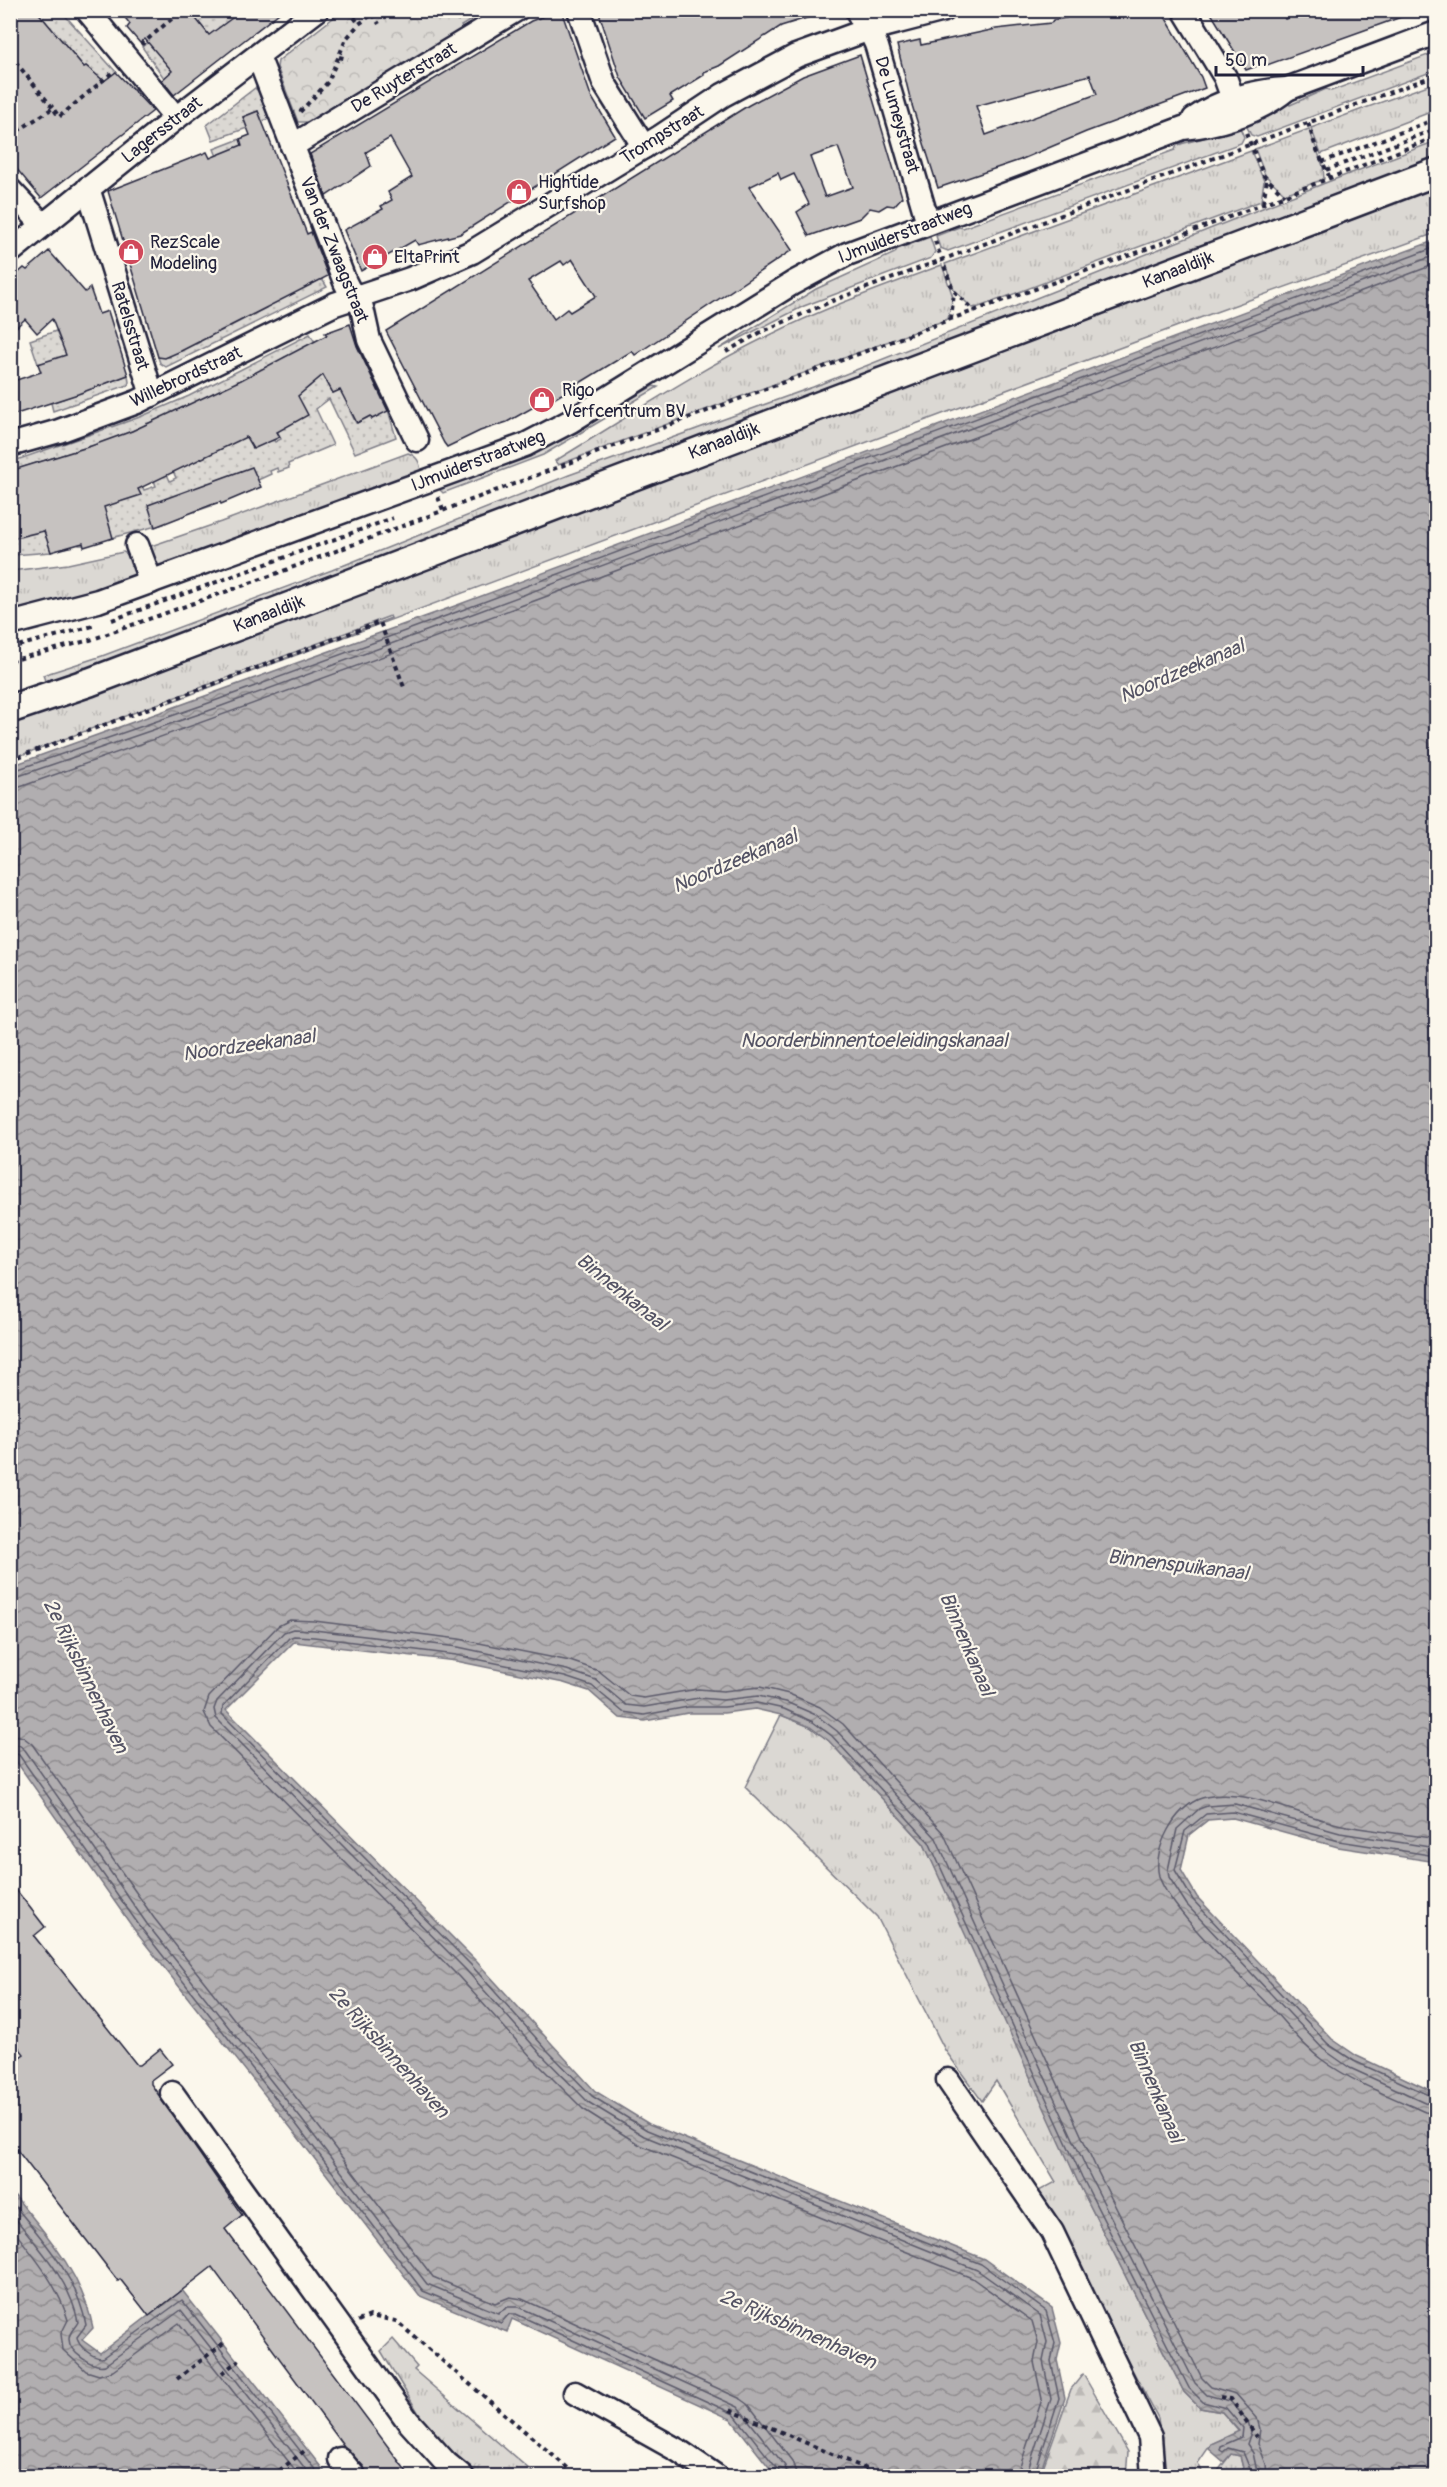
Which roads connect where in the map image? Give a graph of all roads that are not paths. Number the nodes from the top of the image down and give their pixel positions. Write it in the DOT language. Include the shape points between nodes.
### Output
graph roads {
  1 [pos="87,10"];
  2 [pos="317,10"];
  3 [pos="516,10"];
  4 [pos="579,10"];
  5 [pos="944,10"];
  6 [pos="1184,10"];
  7 [pos="862,20"];
  8 [pos="1437,33"];
  9 [pos="258,56"];
  10 [pos="1287,89"];
  11 [pos="1233,99"];
  12 [pos="177,118"];
  13 [pos="1184,128"];
  14 [pos="289,137"];
  15 [pos="644,147"];
  16 [pos="1437,172"];
  17 [pos="88,188"];
  18 [pos="10,190"];
  19 [pos="42,224"];
  20 [pos="928,224"];
  21 [pos="10,252"];
  22 [pos="357,296"];
  23 [pos="152,395"];
  24 [pos="417,440"];
  25 [pos="10,445"];
  26 [pos="137,545"];
  27 [pos="151,582"];
  28 [pos="10,624"];
  29 [pos="10,709"];
  30 [pos="948,2080"];
  31 [pos="172,2093"];
  32 [pos="575,2393"];
  33 [pos="340,2459"];
  34 [pos="354,2476"];
  35 [pos="462,2476"];
  36 [pos="716,2476"];
  37 [pos="1153,2476"];
  1 -- 12 [label="street"];
  2 -- 9 [label="street, Lagersstraat"];
  3 -- 14 [label="street, De Ruyterstraat"];
  4 -- 15 [label="street" via="604,82"];
  5 -- 7 [label="street, Trompstraat"];
  6 -- 11 [label="street" via="1225,77"];
  7 -- 15 [label="street, Trompstraat" via="723,95"];
  7 -- 20 [label="street, De Lumeystraat" via="877,47"];
  8 -- 10 [label="street, IJmuiderstraatweg"];
  9 -- 12 [label="street, Lagersstraat"];
  9 -- 14 [label="street, Van der Zwaagstraat"];
  10 -- 11 [label="street, IJmuiderstraatweg" via="1268,89"];
  10 -- 13 [label="street, IJmuiderstraatweg" via="1272,101 1239,116"];
  11 -- 13 [label="street, IJmuiderstraatweg" via="1202,113"];
  12 -- 17 [label="street, Lagersstraat"];
  13 -- 20 [label="street, IJmuiderstraatweg"];
  14 -- 22 [label="street, Van der Zwaagstraat" via="345,282"];
  15 -- 22 [label="street, Trompstraat" via="472,252 410,279"];
  16 -- 29 [label="main road, Kanaaldijk"];
  17 -- 19 [label="street, Lagersstraat"];
  17 -- 23 [label="street, Ratelsstraat"];
  18 -- 19 [label="street"];
  19 -- 21 [label="street, Lagersstraat"];
  20 -- 27 [label="street, IJmuiderstraatweg" via="819,268 538,439"];
  22 -- 23 [label="street, Willebrordstraat"];
  22 -- 24 [label="street, Van der Zwaagstraat" via="369,340"];
  23 -- 25 [label="street, Willebrordstraat" via="59,431"];
  26 -- 27 [label="street"];
  27 -- 28 [label="street, IJmuiderstraatweg" via="75,608"];
  30 -- 37 [label="street" via="1052,2232 1149,2437"];
  31 -- 35 [label="street" via="408,2421"];
  32 -- 36 [label="street"];
  33 -- 34 [label="street"];
}
